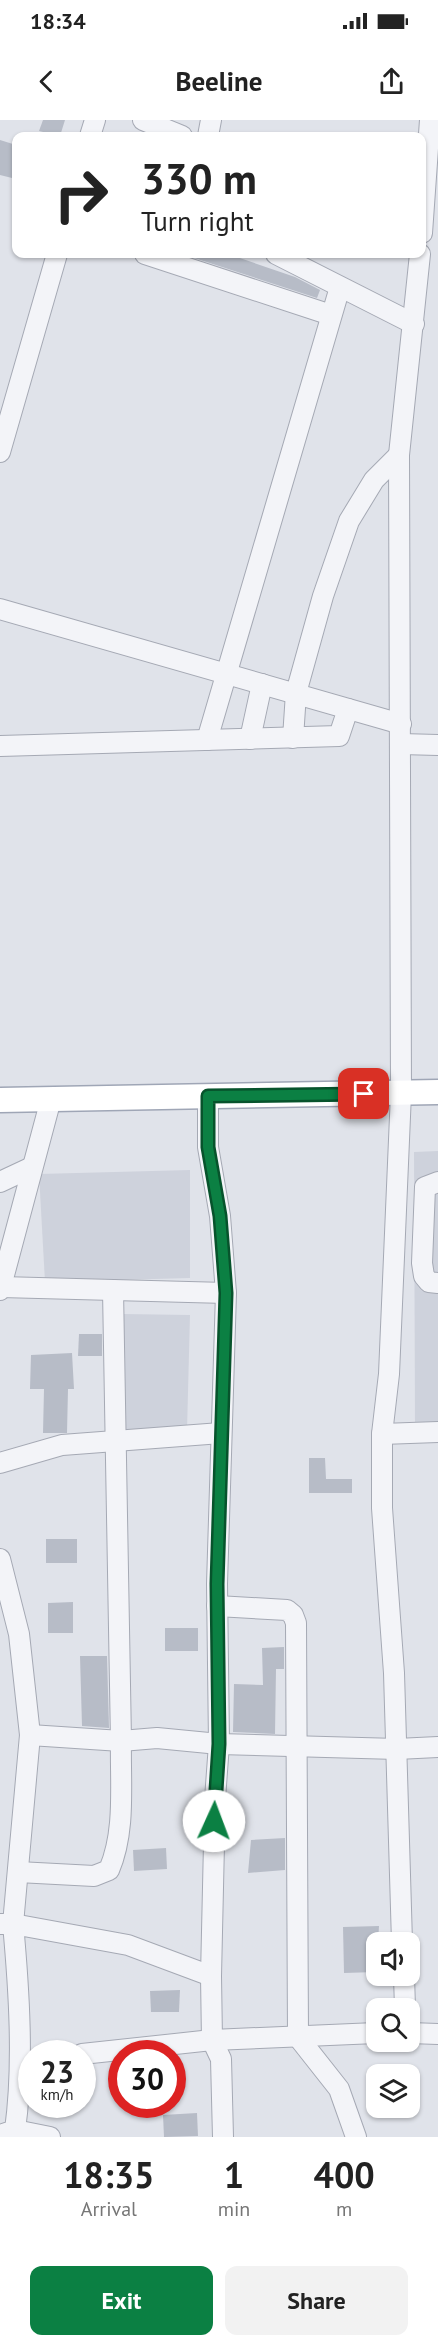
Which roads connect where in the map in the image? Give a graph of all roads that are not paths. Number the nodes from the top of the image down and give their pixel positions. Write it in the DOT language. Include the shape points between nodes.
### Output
graph roads {
  1 [pos="143,120"];
  2 [pos="430,120"];
  3 [pos="172,132"];
  4 [pos="426,172"];
  5 [pos="56,258"];
  6 [pos="157,258"];
  7 [pos="284,258"];
  8 [pos="420,258"];
  9 [pos="340,287"];
  10 [pos="331,315"];
  11 [pos="414,324"];
  12 [pos="0,452"];
  13 [pos="399,455"];
  14 [pos="0,609"];
  15 [pos="226,674"];
  16 [pos="262,684"];
  17 [pos="297,693"];
  18 [pos="348,709"];
  19 [pos="401,724"];
  20 [pos="293,738"];
  21 [pos="250,739"];
  22 [pos="207,740"];
  23 [pos="401,744"];
  24 [pos="438,745"];
  25 [pos="0,746"];
  26 [pos="438,1092"];
  27 [pos="401,1093"];
  28 [pos="208,1096"];
  29 [pos="51,1099"];
  30 [pos="0,1100"];
  31 [pos="32,1167"];
  32 [pos="0,1182"];
  33 [pos="438,1182"];
  34 [pos="7,1230"];
  35 [pos="438,1282"];
  36 [pos="0,1288"];
  37 [pos="113,1290"];
  38 [pos="226,1293"];
  39 [pos="438,1432"];
  40 [pos="221,1433"];
  41 [pos="382,1434"];
  42 [pos="116,1441"];
  43 [pos="0,1463"];
  44 [pos="0,1558"];
  45 [pos="217,1606"];
  46 [pos="30,1735"];
  47 [pos="121,1741"];
  48 [pos="219,1744"];
  49 [pos="298,1745"];
  50 [pos="438,1747"];
  51 [pos="397,1749"];
  52 [pos="18,1872"];
  53 [pos="6,1924"];
  54 [pos="402,1932"];
  55 [pos="211,1976"];
  56 [pos="420,2033"];
  57 [pos="366,2034"];
  58 [pos="438,2034"];
  59 [pos="298,2037"];
  60 [pos="212,2040"];
  61 [pos="96,2052"];
  62 [pos="17,2060"];
  63 [pos="10,2134"];
  64 [pos="50,2137"];
  65 [pos="223,2137"];
  66 [pos="356,2137"];
  1 -- 3 [label="street"];
  2 -- 4 [label="street"];
  5 -- 12 [label="street"];
  6 -- 10 [label="street"];
  7 -- 9 [label="street"];
  8 -- 11 [label="street"];
  9 -- 10 [label="street"];
  9 -- 11 [label="street"];
  10 -- 15 [label="street"];
  11 -- 13 [label="street"];
  13 -- 17 [label="street" via="374,480 349,521 323,596"];
  13 -- 19 [label="street"];
  14 -- 15 [label="street"];
  15 -- 16 [label="street"];
  15 -- 22 [label="street"];
  16 -- 17 [label="street"];
  16 -- 21 [label="street"];
  17 -- 18 [label="street"];
  17 -- 20 [label="street"];
  18 -- 19 [label="street"];
  18 -- 20 [label="street" via="339,736"];
  19 -- 23 [label="street"];
  20 -- 21 [label="street"];
  21 -- 22 [label="street"];
  22 -- 25 [label="street"];
  23 -- 24 [label="street"];
  23 -- 27 [label="street"];
  26 -- 27 [label="main road"];
  27 -- 28 [label="main road"];
  27 -- 41 [label="street"];
  28 -- 29 [label="main road"];
  28 -- 38 [label="street" via="208,1147 220,1216"];
  29 -- 30 [label="main road"];
  29 -- 31 [label="street"];
  31 -- 32 [label="street"];
  31 -- 34 [label="street"];
  33 -- 35 [label="street" via="425,1186 422,1252 424,1276 429,1282"];
  34 -- 36 [label="street"];
  36 -- 37 [label="street"];
  37 -- 38 [label="street"];
  37 -- 42 [label="street"];
  38 -- 40 [label="street"];
  39 -- 41 [label="street"];
  40 -- 42 [label="street"];
  40 -- 45 [label="street"];
  41 -- 51 [label="street" via="382,1508"];
  42 -- 43 [label="street" via="62,1445"];
  42 -- 47 [label="street"];
  44 -- 46 [label="street" via="19,1634"];
  45 -- 48 [label="street"];
  45 -- 49 [label="street" via="287,1610 293,1615"];
  46 -- 47 [label="street"];
  46 -- 52 [label="street"];
  47 -- 48 [label="street" via="157,1738"];
  47 -- 52 [label="street" via="120,1813 116,1854 109,1870 94,1876"];
  48 -- 49 [label="street"];
  48 -- 55 [label="street"];
  49 -- 51 [label="street"];
  49 -- 59 [label="street"];
  50 -- 51 [label="street"];
  51 -- 54 [label="street"];
  52 -- 53 [label="street"];
  53 -- 55 [label="street" via="128,1945"];
  53 -- 62 [label="street" via="16,1959"];
  55 -- 60 [label="street"];
  56 -- 58 [label="street"];
  57 -- 59 [label="street"];
  59 -- 60 [label="street"];
  59 -- 66 [label="street" via="339,2089"];
  60 -- 61 [label="street"];
  60 -- 65 [label="street" via="221,2060"];
  62 -- 63 [label="street" via="20,2097"];
  63 -- 64 [label="street"];
}
